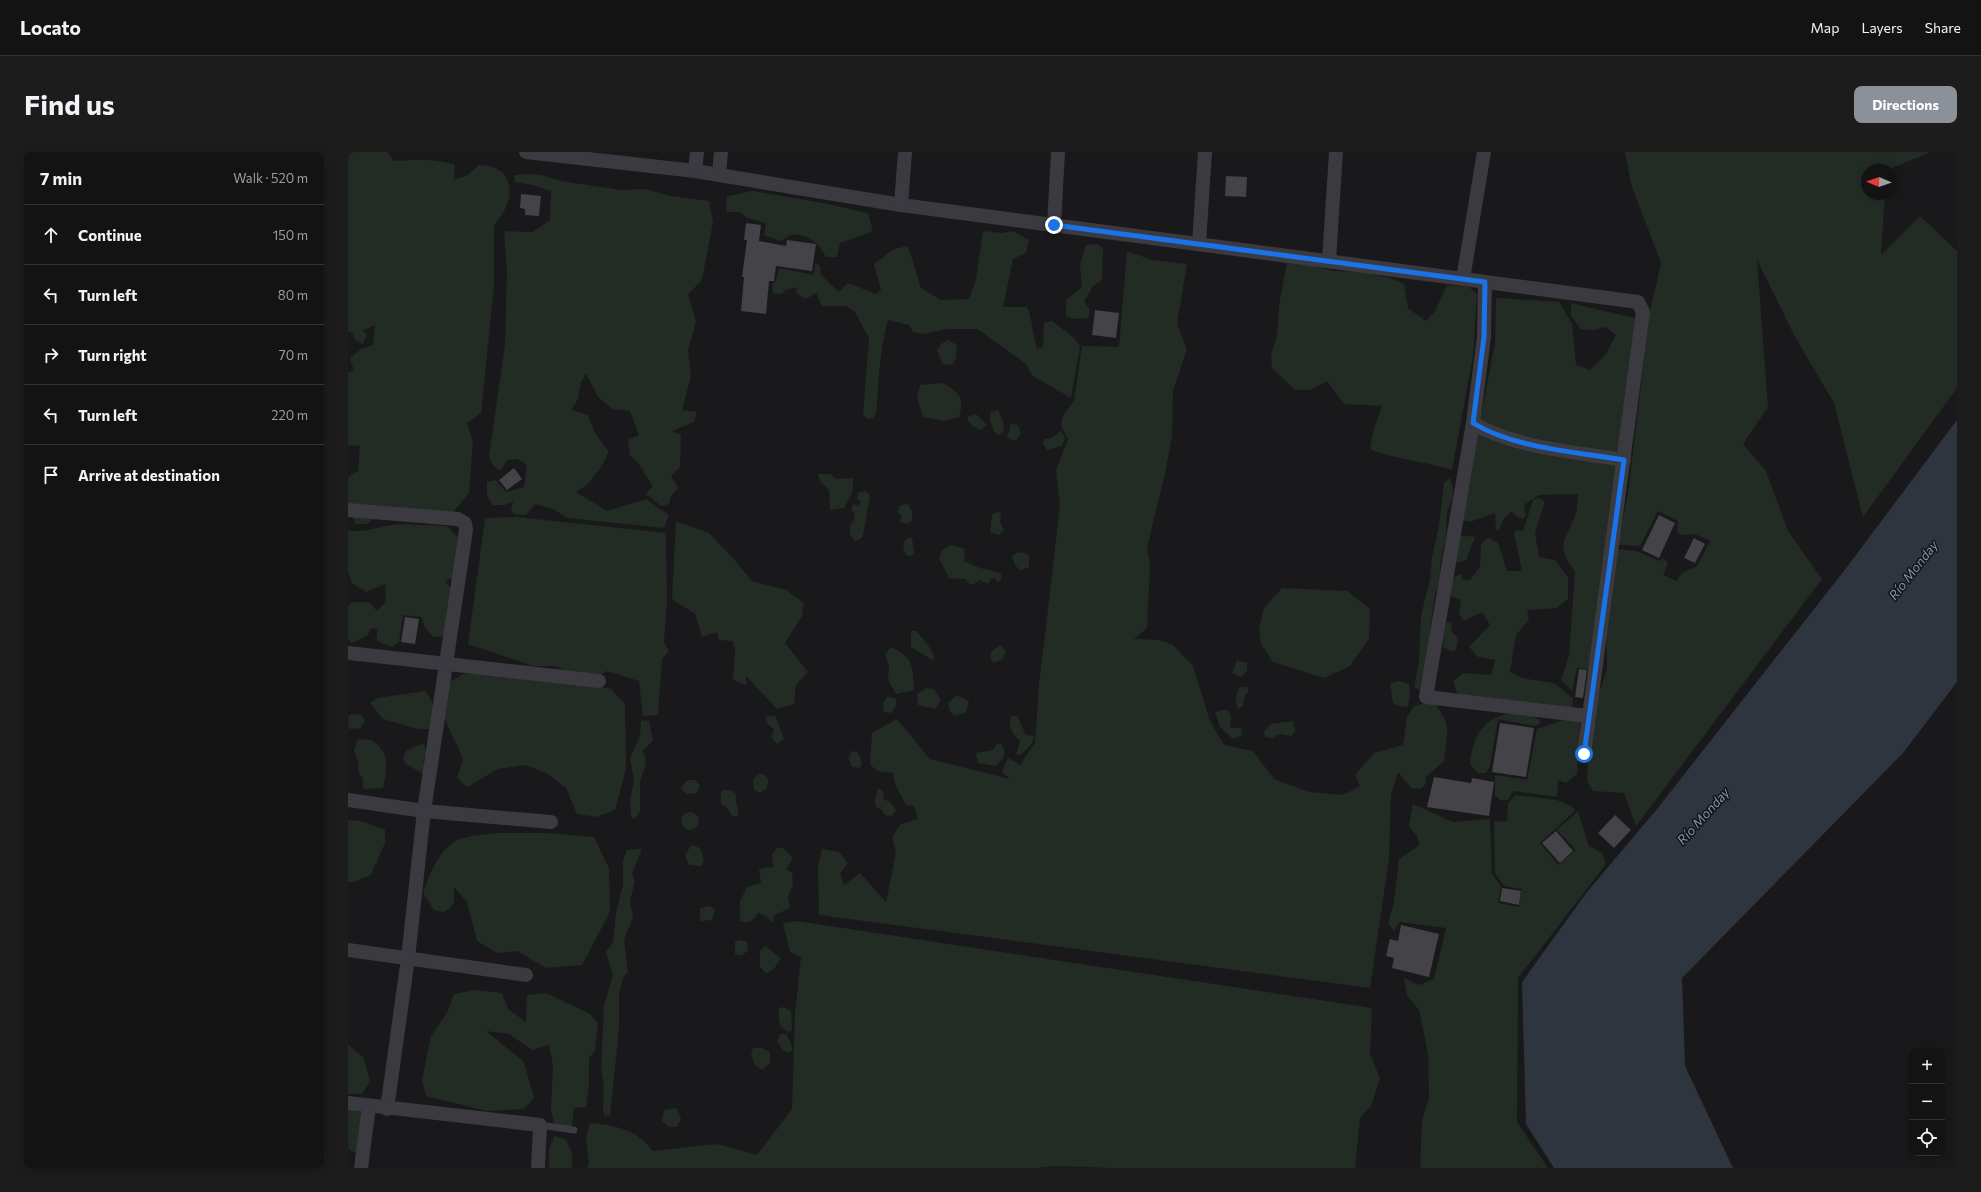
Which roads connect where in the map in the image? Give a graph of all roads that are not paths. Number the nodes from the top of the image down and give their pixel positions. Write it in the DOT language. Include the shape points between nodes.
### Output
graph roads {
  1 [pos="526,152"];
  2 [pos="697,152"];
  3 [pos="721,152"];
  4 [pos="905,152"];
  5 [pos="1058,152"];
  6 [pos="1205,152"];
  7 [pos="1336,152"];
  8 [pos="1484,152"];
  9 [pos="695,171"];
  10 [pos="719,175"];
  11 [pos="901,205"];
  12 [pos="1054,225"];
  13 [pos="1199,244"];
  14 [pos="1329,261"];
  15 [pos="1463,279"];
  16 [pos="1485,282"];
  17 [pos="1473,423"];
  18 [pos="1624,460"];
  19 [pos="348,510"];
  20 [pos="348,653"];
  21 [pos="446,665"];
  22 [pos="599,681"];
  23 [pos="1588,716"];
  24 [pos="1584,754"];
  25 [pos="348,800"];
  26 [pos="424,811"];
  27 [pos="551,822"];
  28 [pos="348,950"];
  29 [pos="408,958"];
  30 [pos="526,975"];
  31 [pos="348,1104"];
  32 [pos="370,1106"];
  33 [pos="387,1109"];
  34 [pos="540,1125"];
  35 [pos="574,1130"];
  36 [pos="361,1168"];
  37 [pos="538,1168"];
  1 -- 9 [label="street"];
  2 -- 9 [label="street"];
  3 -- 10 [label="street"];
  4 -- 11 [label="street"];
  5 -- 12 [label="street"];
  6 -- 13 [label="street"];
  7 -- 14 [label="street"];
  8 -- 15 [label="street"];
  9 -- 10 [label="street"];
  10 -- 11 [label="street"];
  11 -- 12 [label="street"];
  12 -- 13 [label="street"];
  13 -- 14 [label="street"];
  14 -- 15 [label="street"];
  15 -- 16 [label="street"];
  16 -- 17 [label="street" via="1484,337"];
  16 -- 18 [label="street" via="1638,302 1644,312"];
  17 -- 18 [label="street" via="1487,432 1519,442"];
  17 -- 23 [label="street" via="1426,697"];
  18 -- 23 [label="street"];
  19 -- 21 [label="street" via="458,520 464,523 466,530"];
  20 -- 21 [label="street"];
  21 -- 22 [label="street"];
  21 -- 26 [label="street"];
  23 -- 24 [label="street"];
  25 -- 26 [label="street"];
  26 -- 27 [label="street"];
  26 -- 29 [label="street"];
  28 -- 29 [label="street"];
  29 -- 30 [label="street"];
  29 -- 33 [label="street"];
  31 -- 32 [label="street"];
  32 -- 33 [label="street"];
  32 -- 36 [label="street"];
  33 -- 34 [label="street"];
  34 -- 35 [label="lane"];
  34 -- 37 [label="street"];
}
